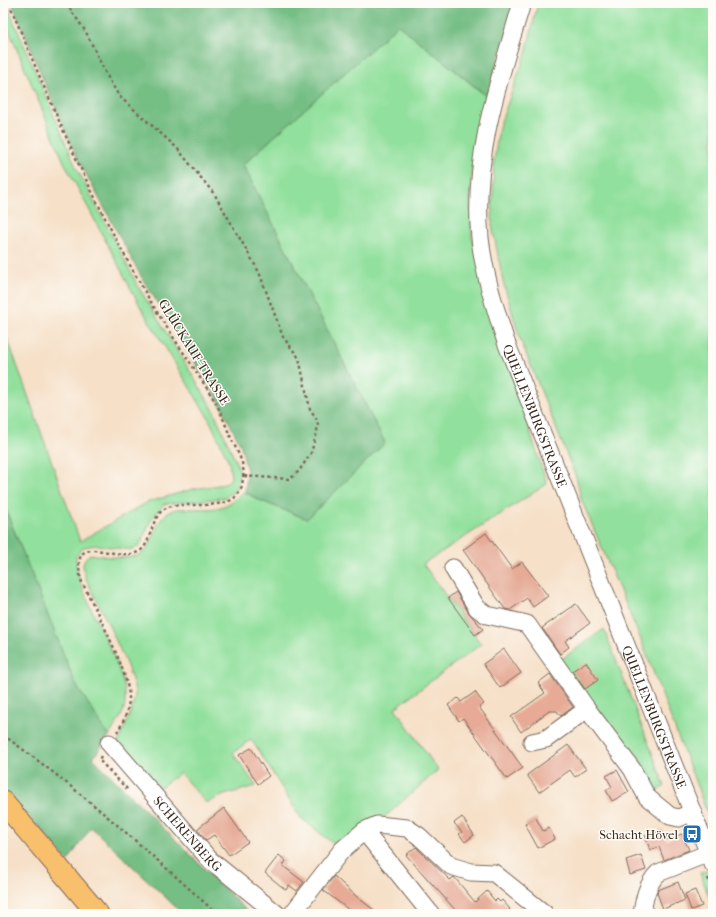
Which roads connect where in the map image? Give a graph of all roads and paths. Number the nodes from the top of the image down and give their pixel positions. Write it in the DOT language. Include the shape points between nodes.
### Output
graph roads {
  1 [pos="9,3"];
  2 [pos="66,3"];
  3 [pos="522,3"];
  4 [pos="243,476"];
  5 [pos="453,568"];
  6 [pos="587,708"];
  7 [pos="3,735"];
  8 [pos="112,739"];
  9 [pos="532,742"];
  10 [pos="5,806"];
  11 [pos="694,812"];
  12 [pos="364,831"];
  13 [pos="711,859"];
  14 [pos="98,914"];
  15 [pos="217,914"];
  16 [pos="277,914"];
  17 [pos="292,914"];
  18 [pos="430,914"];
  19 [pos="545,914"];
  20 [pos="642,914"];
  1 -- 4 [label="path, GLÜCKAUF-TRASSE" via="85,180 144,290 216,404 243,466"];
  2 -- 4 [label="path" via="86,32 119,96 177,148 215,195 259,272 283,337 299,358 310,409 318,421 311,453 290,479"];
  3 -- 11 [label="street, QUELLENBURGSTRASSE" via="494,95 479,177 480,238 486,274 506,342"];
  4 -- 8 [label="path" via="241,490 232,499 221,504 168,507 154,521 144,546 138,552 130,554 91,550 79,558 81,580 118,660 128,690 125,716"];
  5 -- 6 [label="street" via="477,608 486,614 528,624"];
  6 -- 9 [label="street" via="546,739"];
  6 -- 11 [label="street" via="632,769 647,797 670,816 679,818"];
  7 -- 15 [label="path" via="76,789"];
  8 -- 16 [label="street, SCHERENBERG" via="210,860"];
  10 -- 14 [label="main road"];
  11 -- 13 [label="street, QUELLENBURGSTRASSE"];
  12 -- 17 [label="street" via="342,850"];
  12 -- 18 [label="street"];
  12 -- 19 [label="street" via="377,825 407,828 451,866 471,872 494,873"];
  13 -- 20 [label="street" via="658,873 647,890"];
}
